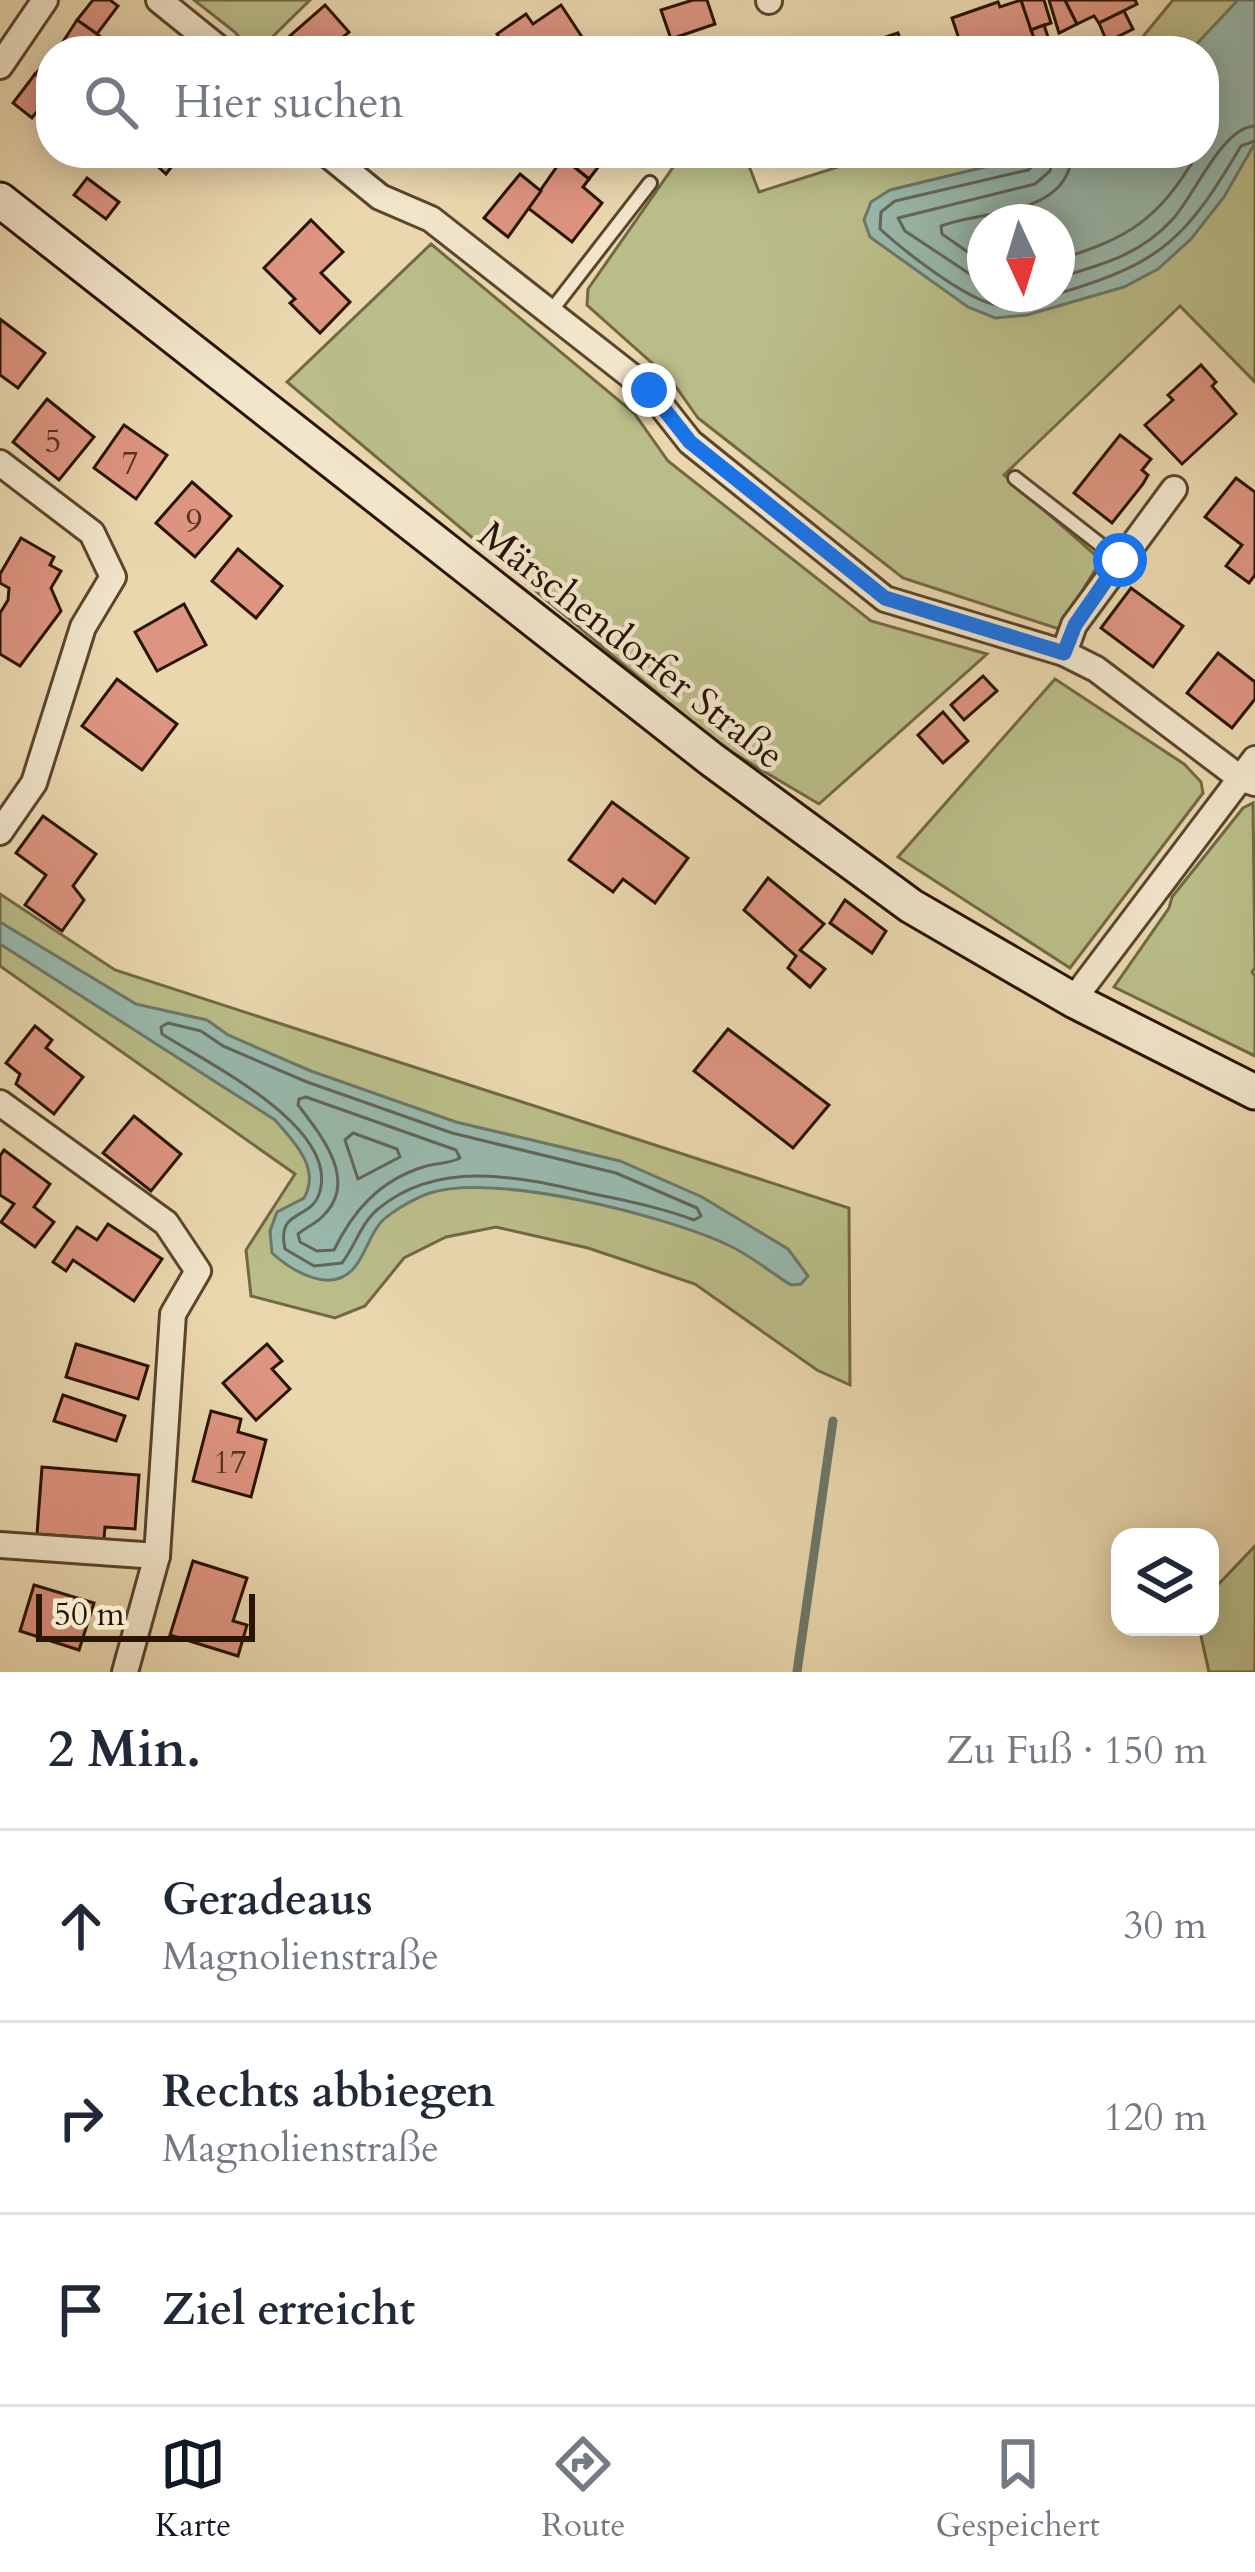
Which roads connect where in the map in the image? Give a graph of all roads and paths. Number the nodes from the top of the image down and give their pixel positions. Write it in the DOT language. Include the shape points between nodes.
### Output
graph roads {
  1 [pos="45,0"];
  2 [pos="159,0"];
  3 [pos="203,36"];
  4 [pos="0,66"];
  5 [pos="345,168"];
  6 [pos="650,184"];
  7 [pos="0,200"];
  8 [pos="550,312"];
  9 [pos="0,464"];
  10 [pos="1015,478"];
  11 [pos="1174,489"];
  12 [pos="1120,560"];
  13 [pos="1064,653"];
  14 [pos="1250,774"];
  15 [pos="0,832"];
  16 [pos="1073,1000"];
  17 [pos="1255,1092"];
  18 [pos="0,1103"];
  19 [pos="0,1545"];
  20 [pos="157,1556"];
  21 [pos="125,1672"];
  1 -- 4 [label="street"];
  2 -- 3 [label="street"];
  5 -- 8 [label="street" via="380,196 431,219"];
  6 -- 8 [label="lane"];
  7 -- 16 [label="street, Märschendorfer Straße" via="800,827 911,906"];
  8 -- 13 [label="street" via="649,390 690,442 885,598"];
  9 -- 15 [label="street" via="92,533 113,577 83,627 34,783"];
  10 -- 12 [label="lane"];
  11 -- 12 [label="street"];
  12 -- 13 [label="street"];
  13 -- 14 [label="street"];
  14 -- 16 [label="street"];
  16 -- 17 [label="street, Märschendorfer Straße"];
  18 -- 20 [label="street" via="166,1223 198,1271 173,1314"];
  19 -- 20 [label="street"];
  20 -- 21 [label="street"];
}
